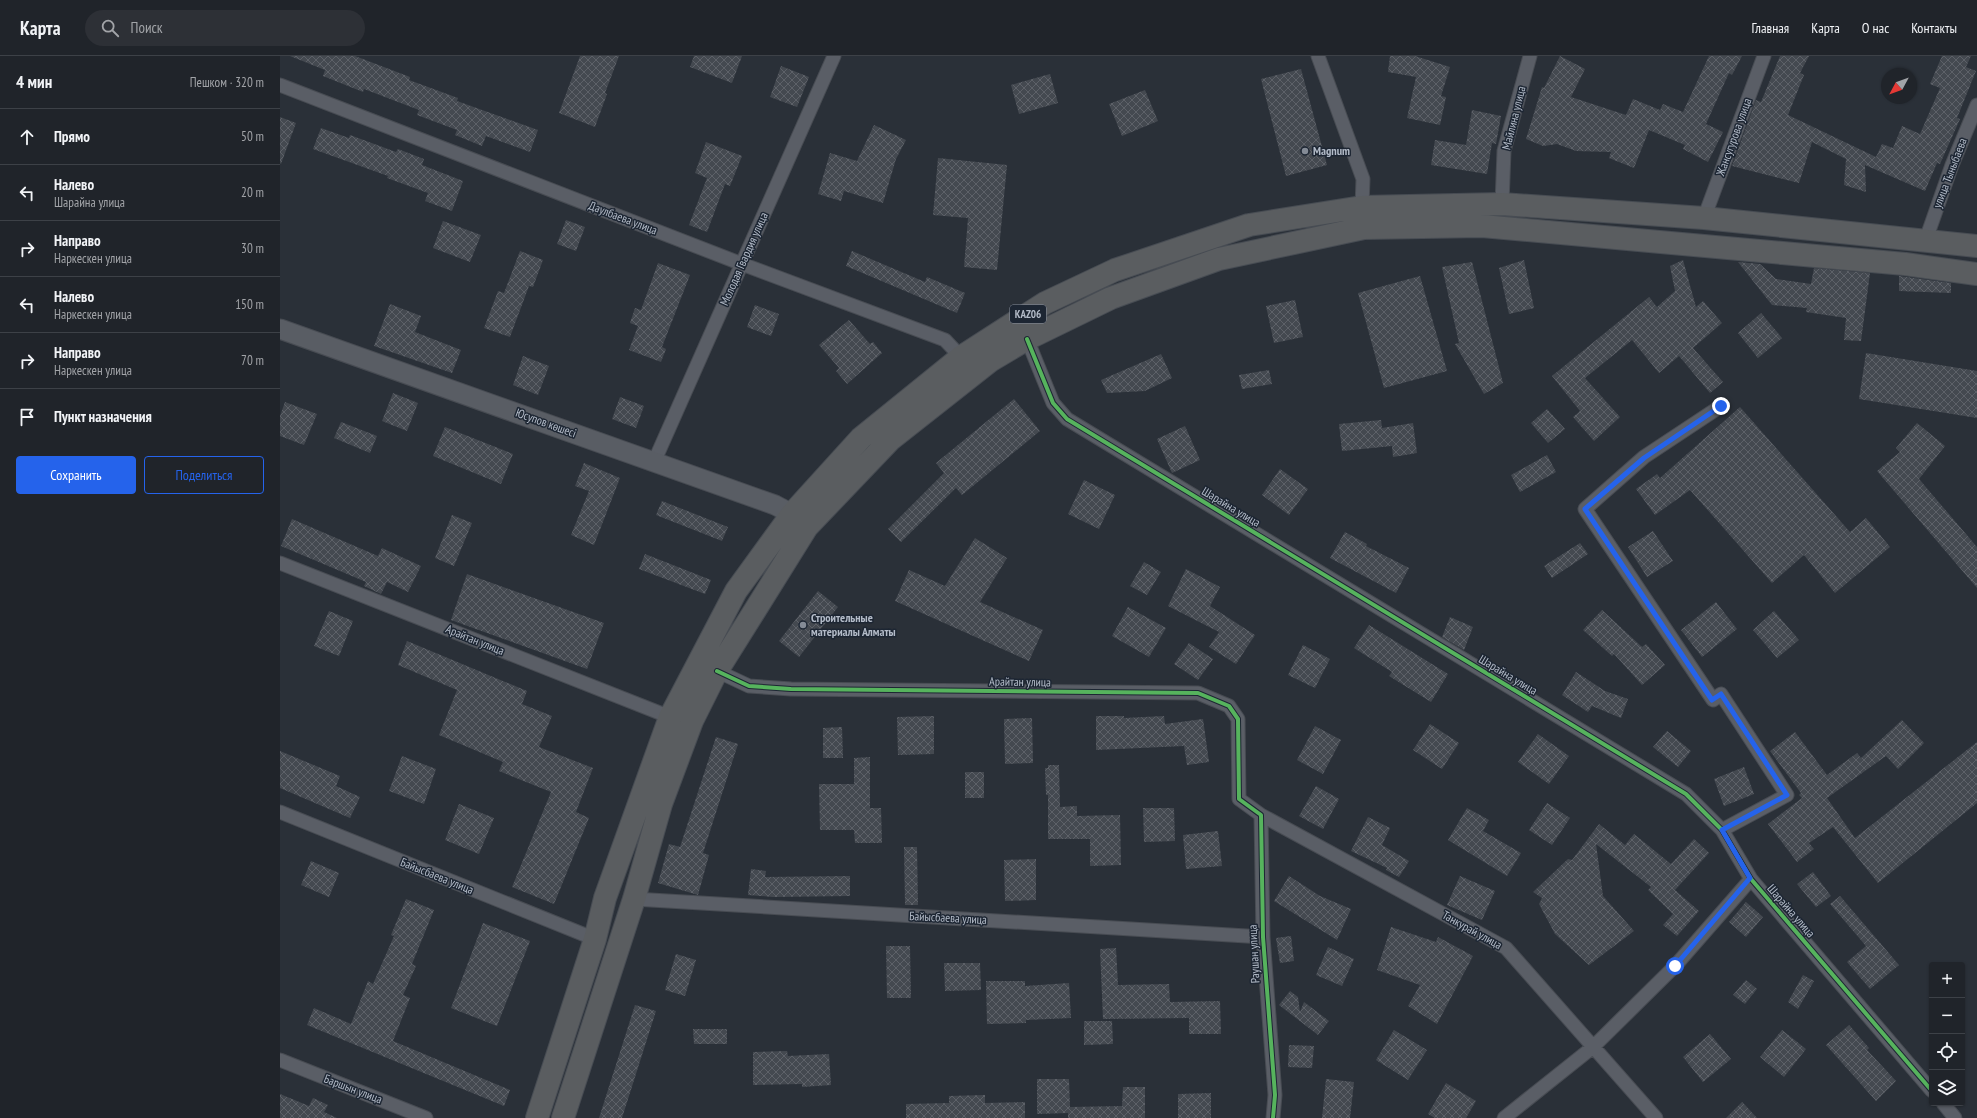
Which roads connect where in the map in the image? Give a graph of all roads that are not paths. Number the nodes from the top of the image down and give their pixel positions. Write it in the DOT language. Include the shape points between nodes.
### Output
graph roads {
  1 [pos="834,56"];
  2 [pos="1318,56"];
  3 [pos="1530,56"];
  4 [pos="1764,56"];
  5 [pos="280,85"];
  6 [pos="1977,105"];
  7 [pos="1502,204"];
  8 [pos="1362,207"];
  9 [pos="1704,218"];
  10 [pos="1924,242"];
  11 [pos="1977,246"];
  12 [pos="742,264"];
  13 [pos="1977,274"];
  14 [pos="280,329"];
  15 [pos="1027,339"];
  16 [pos="961,357"];
  17 [pos="1721,406"];
  18 [pos="654,462"];
  19 [pos="800,521"];
  20 [pos="280,563"];
  21 [pos="717,671"];
  22 [pos="670,718"];
  23 [pos="280,812"];
  24 [pos="1261,815"];
  25 [pos="1722,830"];
  26 [pos="1750,878"];
  27 [pos="634,899"];
  28 [pos="1263,937"];
  29 [pos="595,940"];
  30 [pos="1594,1048"];
  31 [pos="280,1060"];
  32 [pos="1929,1087"];
  33 [pos="1946,1106"];
  34 [pos="426,1118"];
  35 [pos="537,1118"];
  36 [pos="563,1118"];
  37 [pos="1273,1118"];
  38 [pos="1504,1118"];
  39 [pos="1656,1118"];
  40 [pos="1956,1118"];
  1 -- 12 [label="street, Молодая Гвардия улица"];
  2 -- 8 [label="street" via="1363,178"];
  3 -- 7 [label="street, Майлина улица" via="1504,151"];
  4 -- 9 [label="street, Жансугурова улица"];
  5 -- 12 [label="street, Даулбаева улица"];
  6 -- 10 [label="street, улица Тыныбаева"];
  7 -- 8 [label="highway, KАZ06"];
  7 -- 9 [label="highway, KАZ06"];
  8 -- 16 [label="highway, KАZ06" via="1249,225 1115,270 1045,303"];
  9 -- 10 [label="highway, KАZ06"];
  10 -- 11 [label="highway, KАZ06"];
  12 -- 16 [label="street, Даулбаева улица" via="946,340"];
  12 -- 18 [label="street, Молодая Гвардия улица"];
  13 -- 15 [label="highway, KАZ06" via="1898,263 1482,226 1364,228 1219,259 1110,298"];
  14 -- 18 [label="street, Юсупов көшесі"];
  15 -- 19 [label="highway, KАZ06" via="990,361 891,439"];
  15 -- 25 [label="street, Шарайна улица" via="1052,403 1067,419 1686,794"];
  16 -- 19 [label="highway, KАZ06" via="861,438"];
  17 -- 25 [label="street" via="1644,458 1585,509 1712,700 1721,694 1787,795"];
  18 -- 19 [label="street, Юсупов көшесі" via="774,505"];
  19 -- 21 [label="highway, KАZ06"];
  19 -- 22 [label="highway, KАZ06" via="736,591"];
  20 -- 22 [label="street, Арайтан улица"];
  21 -- 24 [label="street, Арайтан улица" via="749,686 791,689 1198,693 1229,706 1238,719 1239,799"];
  21 -- 27 [label="highway, KАZ06" via="692,721 661,804"];
  22 -- 29 [label="highway, KАZ06" via="604,898"];
  23 -- 29 [label="street, Байысбаева улица"];
  24 -- 28 [label="street, Раушан улица"];
  24 -- 30 [label="street, Танкурай улица" via="1506,948"];
  25 -- 26 [label="street, Шарайна улица"];
  26 -- 30 [label="street" via="1675,966"];
  26 -- 32 [label="street, Шарайна улица"];
  27 -- 28 [label="street, Байысбаева улица"];
  27 -- 36 [label="highway, KАZ06"];
  28 -- 37 [label="street, Раушан улица" via="1276,1095"];
  29 -- 35 [label="highway, KАZ06"];
  30 -- 38 [label="street"];
  30 -- 39 [label="street, Танкурай улица"];
  31 -- 34 [label="street, Баршын улица"];
  33 -- 40 [label="street"];
}
